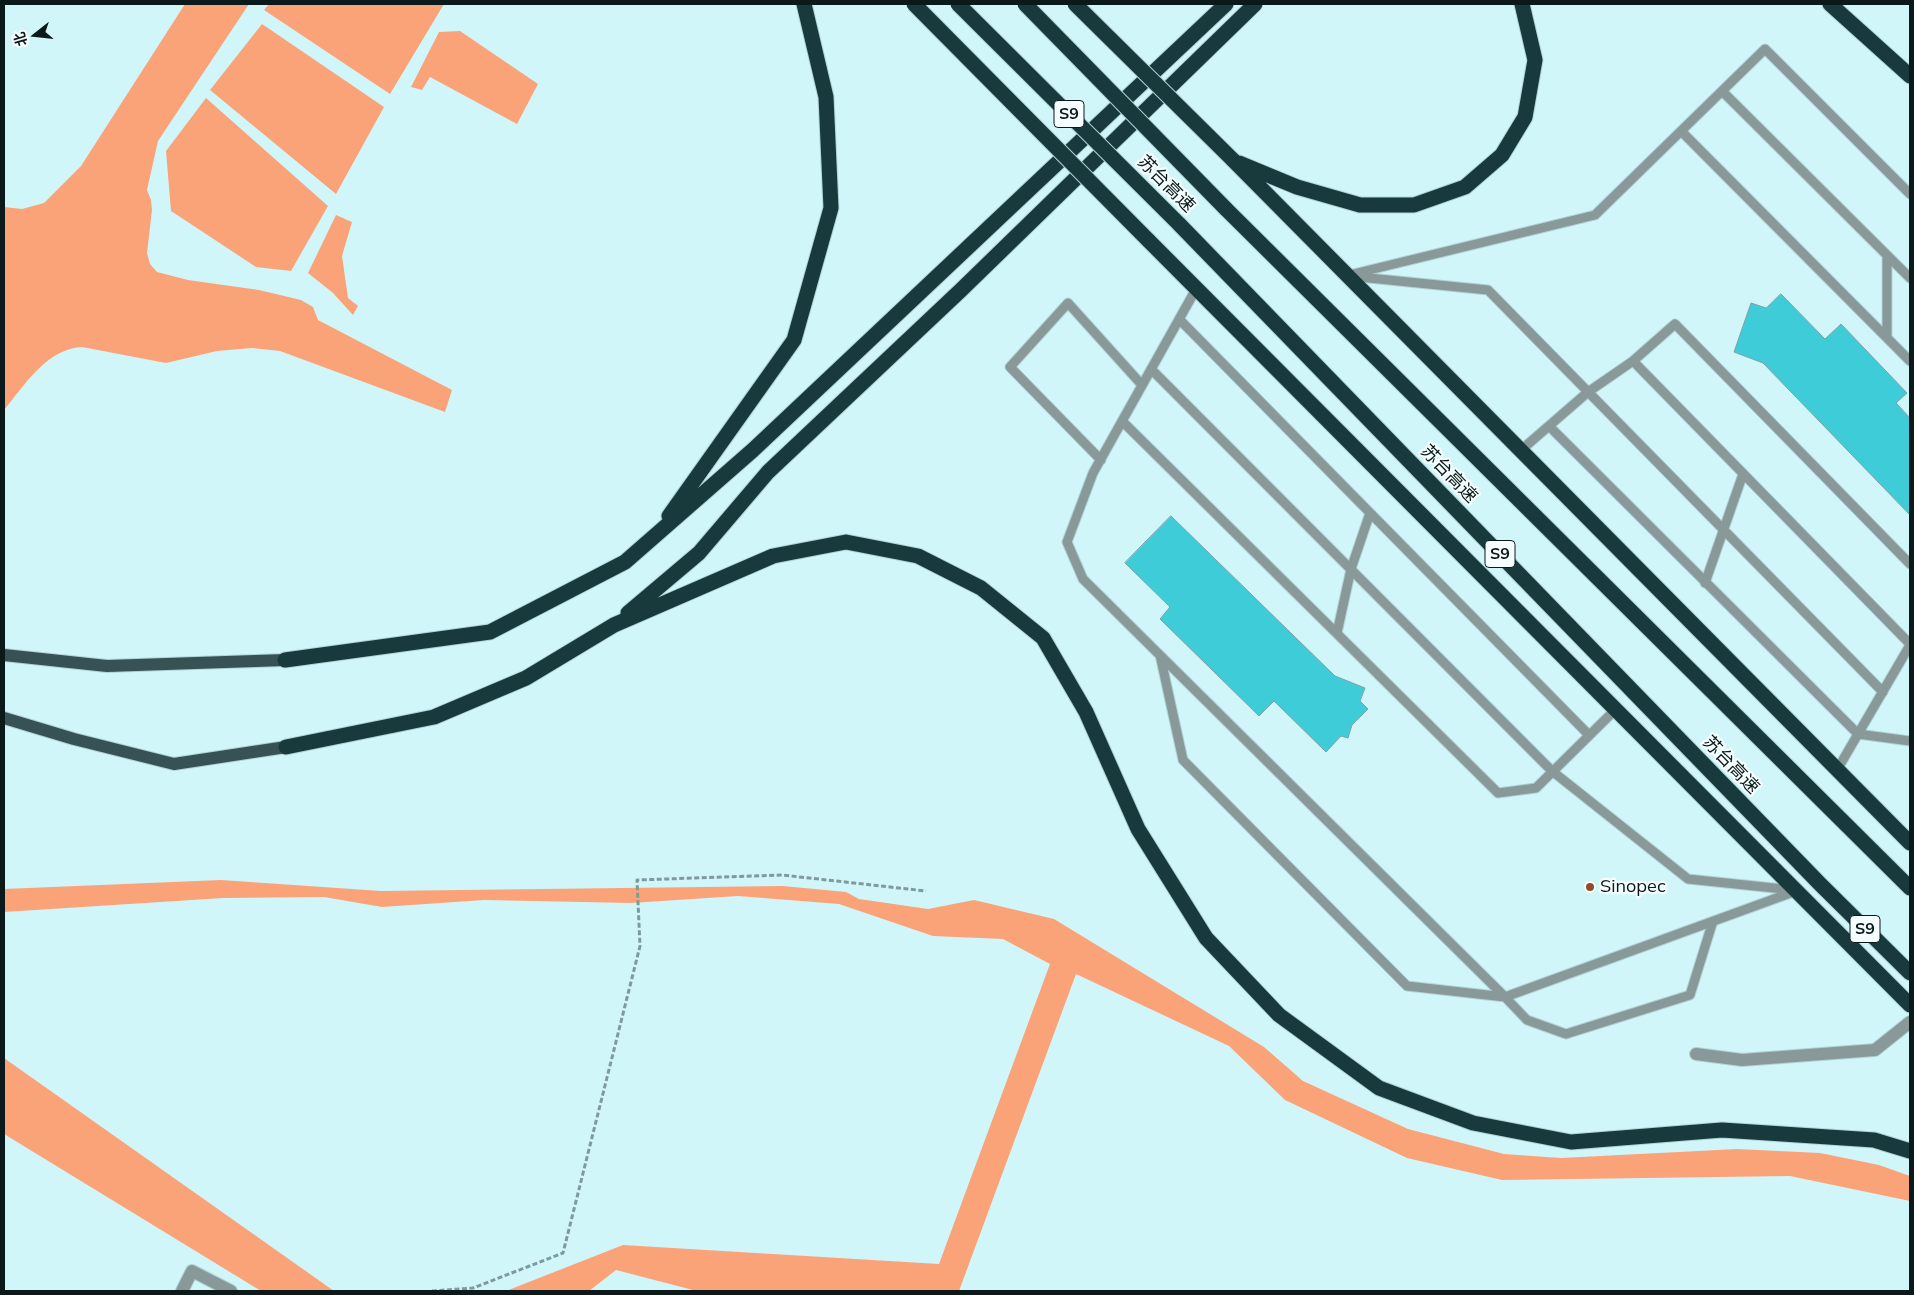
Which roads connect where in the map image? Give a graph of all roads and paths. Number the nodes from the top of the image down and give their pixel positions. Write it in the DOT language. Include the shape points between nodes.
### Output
graph roads {
  1 [pos="804,4"];
  2 [pos="914,4"];
  3 [pos="958,4"];
  4 [pos="1025,4"];
  5 [pos="1075,4"];
  6 [pos="1226,4"];
  7 [pos="1255,4"];
  8 [pos="1522,4"];
  9 [pos="1830,4"];
  10 [pos="1910,76"];
  11 [pos="1722,91"];
  12 [pos="1681,131"];
  13 [pos="1233,160"];
  14 [pos="1910,194"];
  15 [pos="1887,255"];
  16 [pos="1346,276"];
  17 [pos="1910,278"];
  18 [pos="1196,288"];
  19 [pos="1179,319"];
  20 [pos="1887,338"];
  21 [pos="1910,361"];
  22 [pos="1633,362"];
  23 [pos="1151,368"];
  24 [pos="1142,385"];
  25 [pos="1588,392"];
  26 [pos="1122,421"];
  27 [pos="1549,426"];
  28 [pos="1520,451"];
  29 [pos="1101,460"];
  30 [pos="1743,474"];
  31 [pos="1370,513"];
  32 [pos="1723,530"];
  33 [pos="653,538"];
  34 [pos="1910,564"];
  35 [pos="1351,569"];
  36 [pos="1705,583"];
  37 [pos="614,625"];
  38 [pos="1337,633"];
  39 [pos="1910,644"];
  40 [pos="4,655"];
  41 [pos="1160,655"];
  42 [pos="285,660"];
  43 [pos="1883,692"];
  44 [pos="1616,709"];
  45 [pos="4,718"];
  46 [pos="1858,734"];
  47 [pos="1589,735"];
  48 [pos="1910,740"];
  49 [pos="286,747"];
  50 [pos="1837,770"];
  51 [pos="1552,772"];
  52 [pos="1910,843"];
  53 [pos="1910,888"];
  54 [pos="926,891"];
  55 [pos="1800,895"];
  56 [pos="1713,921"];
  57 [pos="1910,973"];
  58 [pos="1505,996"];
  59 [pos="1910,1005"];
  60 [pos="1910,1022"];
  61 [pos="1696,1054"];
  62 [pos="1910,1150"];
  63 [pos="182,1291"];
  64 [pos="231,1291"];
  65 [pos="432,1291"];
  1 -- 33 [label="highway" via="826,97 831,208 794,340"];
  2 -- 18 [label="highway, bridge"];
  3 -- 57 [label="highway, 苏台高速 / S9, bridge" via="1179,224"];
  4 -- 53 [label="highway, 苏台高速 / S9, bridge" via="1226,209"];
  5 -- 13 [label="highway, bridge"];
  6 -- 33 [label="highway" via="753,450"];
  7 -- 37 [label="highway" via="961,290 768,472 699,553"];
  8 -- 13 [label="highway" via="1535,60 1525,117 1502,155 1465,187 1414,205 1360,205 1297,187"];
  9 -- 10 [label="highway"];
  11 -- 12 [label="lane"];
  11 -- 14 [label="lane" via="1765,49"];
  11 -- 15 [label="lane"];
  12 -- 16 [label="lane" via="1594,215"];
  12 -- 20 [label="lane"];
  13 -- 16 [label="highway"];
  15 -- 17 [label="lane"];
  15 -- 20 [label="lane"];
  16 -- 25 [label="lane" via="1488,290"];
  16 -- 28 [label="highway"];
  18 -- 19 [label="lane"];
  18 -- 44 [label="highway"];
  19 -- 23 [label="lane"];
  19 -- 31 [label="lane"];
  20 -- 21 [label="lane"];
  22 -- 25 [label="lane"];
  22 -- 30 [label="lane"];
  22 -- 34 [label="lane" via="1675,324"];
  23 -- 24 [label="lane"];
  23 -- 35 [label="lane"];
  24 -- 26 [label="lane"];
  24 -- 29 [label="lane" via="1068,303 1010,367"];
  25 -- 27 [label="lane"];
  25 -- 32 [label="lane"];
  26 -- 29 [label="lane"];
  26 -- 38 [label="lane"];
  27 -- 28 [label="lane"];
  27 -- 36 [label="lane"];
  28 -- 50 [label="highway"];
  29 -- 41 [label="lane" via="1093,472 1067,542 1083,579"];
  30 -- 32 [label="lane"];
  30 -- 39 [label="lane"];
  31 -- 35 [label="lane"];
  31 -- 47 [label="lane"];
  32 -- 36 [label="lane"];
  32 -- 43 [label="lane"];
  33 -- 42 [label="highway" via="625,562 490,632"];
  35 -- 38 [label="lane"];
  35 -- 51 [label="lane"];
  36 -- 46 [label="lane"];
  37 -- 49 [label="highway" via="526,678 434,717"];
  37 -- 62 [label="highway" via="773,556 846,542 918,556 981,588 1042,638 1086,712 1138,830 1206,938 1279,1015 1379,1088 1473,1122 1572,1142 1722,1130 1874,1140"];
  38 -- 51 [label="lane" via="1498,793 1536,788"];
  39 -- 43 [label="lane"];
  40 -- 42 [label="main road" via="107,666"];
  41 -- 58 [label="lane"];
  41 -- 58 [label="lane" via="1183,760 1407,986"];
  43 -- 46 [label="lane"];
  44 -- 47 [label="lane"];
  44 -- 55 [label="highway"];
  45 -- 49 [label="main road" via="174,764"];
  46 -- 48 [label="lane"];
  46 -- 50 [label="lane"];
  47 -- 51 [label="lane"];
  50 -- 52 [label="highway"];
  51 -- 55 [label="lane" via="1688,879"];
  54 -- 65 [label="path" via="782,875 637,880 640,946 563,1253 473,1288"];
  55 -- 56 [label="lane"];
  55 -- 59 [label="highway"];
  56 -- 58 [label="lane"];
  56 -- 58 [label="lane" via="1690,995 1566,1034 1526,1020"];
  60 -- 61 [label="street" via="1875,1050 1742,1060"];
  63 -- 64 [label="street" via="192,1271"];
}
